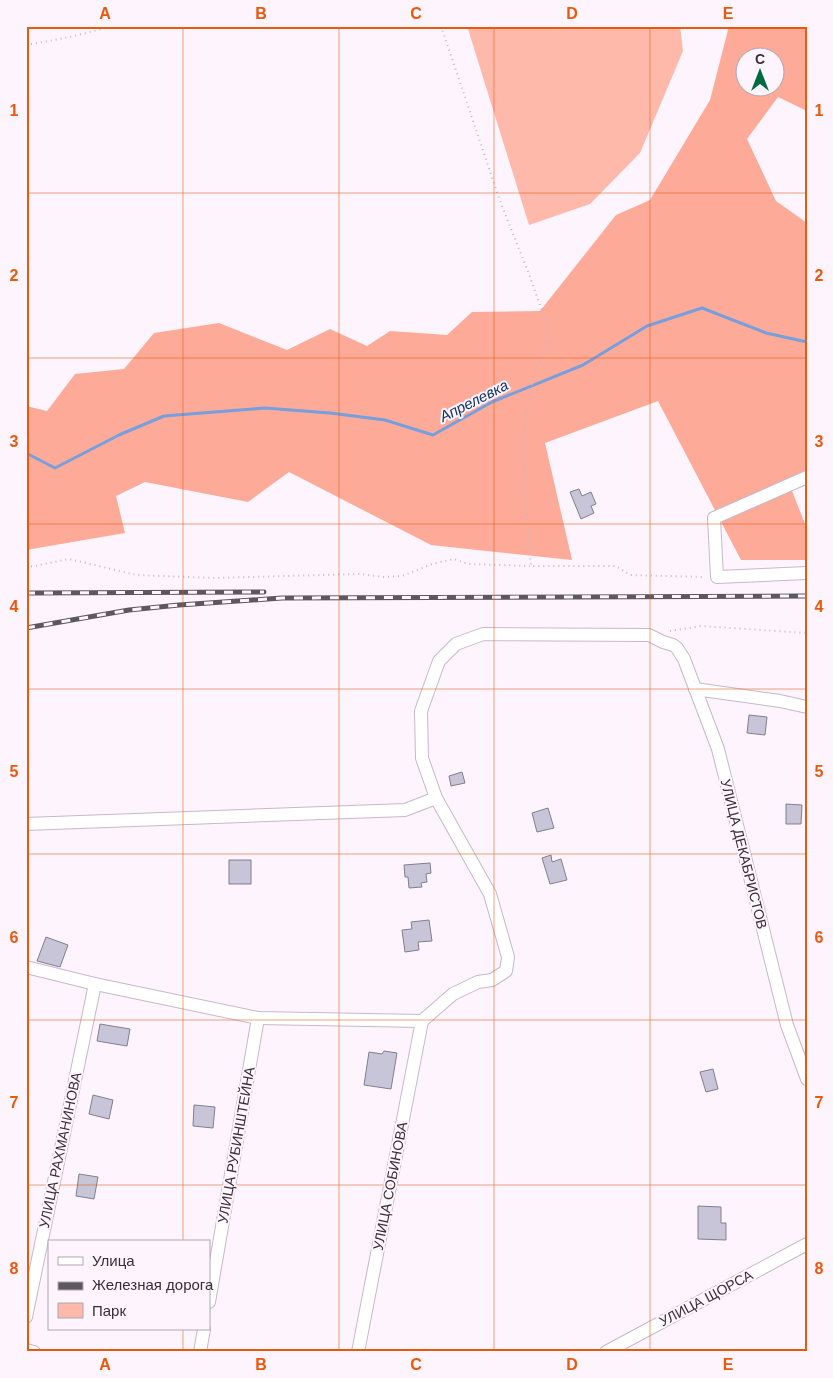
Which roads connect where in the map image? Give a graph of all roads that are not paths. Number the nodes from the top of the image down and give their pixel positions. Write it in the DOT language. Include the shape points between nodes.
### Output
graph roads {
  1 [pos="807,477"];
  2 [pos="807,573"];
  3 [pos="696,689"];
  4 [pos="807,707"];
  5 [pos="436,798"];
  6 [pos="26,824"];
  7 [pos="26,967"];
  8 [pos="95,984"];
  9 [pos="258,1018"];
  10 [pos="422,1020"];
  11 [pos="807,1079"];
  12 [pos="807,1244"];
  13 [pos="210,1296"];
  14 [pos="26,1317"];
  15 [pos="204,1330"];
  16 [pos="26,1350"];
  17 [pos="34,1352"];
  18 [pos="200,1352"];
  19 [pos="358,1352"];
  20 [pos="606,1352"];
  1 -- 2 [label="street" via="714,518 717,577"];
  3 -- 4 [label="street"];
  3 -- 5 [label="street, УЛИЦА ДЕКАБРИСТОВ" via="677,648 649,635 483,634 456,644 439,661 421,711 422,758"];
  3 -- 11 [label="street, УЛИЦА ДЕКАБРИСТОВ" via="718,750 787,1025"];
  5 -- 6 [label="street" via="405,810"];
  5 -- 10 [label="street" via="490,894 508,956 506,971 492,980 478,982 453,994"];
  7 -- 8 [label="street"];
  8 -- 9 [label="street"];
  8 -- 14 [label="street, УЛИЦА РАХМАНИНОВА"];
  9 -- 10 [label="street"];
  9 -- 13 [label="street, УЛИЦА РУБИНШТЕЙНА"];
  10 -- 19 [label="street, УЛИЦА СОБИНОВА"];
  12 -- 20 [label="street, УЛИЦА ЩОРСА"];
  15 -- 18 [label="street"];
  16 -- 17 [label="street"];
}
